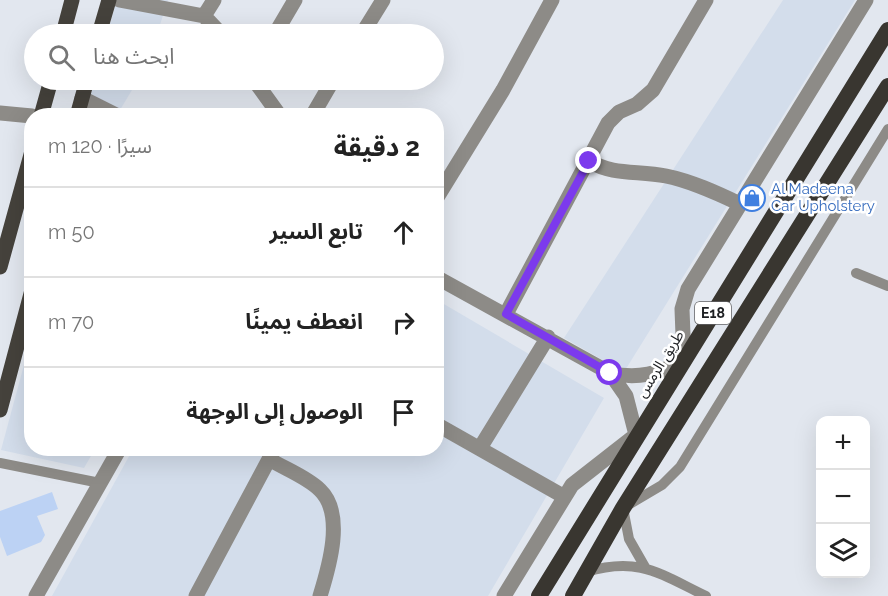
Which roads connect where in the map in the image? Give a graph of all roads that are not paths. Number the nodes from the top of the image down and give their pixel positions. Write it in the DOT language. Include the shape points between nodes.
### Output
graph roads {
  1 [pos="72,0"];
  2 [pos="109,0"];
  3 [pos="119,0"];
  4 [pos="214,0"];
  5 [pos="295,0"];
  6 [pos="383,0"];
  7 [pos="552,0"];
  8 [pos="706,0"];
  9 [pos="866,0"];
  10 [pos="204,16"];
  11 [pos="66,24"];
  12 [pos="102,24"];
  13 [pos="212,24"];
  14 [pos="280,24"];
  15 [pos="368,24"];
  16 [pos="888,30"];
  17 [pos="888,86"];
  18 [pos="48,90"];
  19 [pos="84,90"];
  20 [pos="261,90"];
  21 [pos="327,90"];
  22 [pos="82,98"];
  23 [pos="43,108"];
  24 [pos="79,108"];
  25 [pos="102,108"];
  26 [pos="274,108"];
  27 [pos="317,108"];
  28 [pos="0,113"];
  29 [pos="24,115"];
  30 [pos="888,129"];
  31 [pos="589,161"];
  32 [pos="24,176"];
  33 [pos="444,186"];
  34 [pos="740,204"];
  35 [pos="3,243"];
  36 [pos="0,267"];
  37 [pos="856,273"];
  38 [pos="444,281"];
  39 [pos="888,286"];
  40 [pos="506,314"];
  41 [pos="24,320"];
  42 [pos="548,337"];
  43 [pos="684,361"];
  44 [pos="610,373"];
  45 [pos="0,410"];
  46 [pos="444,428"];
  47 [pos="636,435"];
  48 [pos="480,448"];
  49 [pos="115,456"];
  50 [pos="271,456"];
  51 [pos="275,456"];
  52 [pos="0,464"];
  53 [pos="100,483"];
  54 [pos="563,495"];
  55 [pos="623,508"];
  56 [pos="645,567"];
  57 [pos="586,572"];
  58 [pos="36,596"];
  59 [pos="196,596"];
  60 [pos="320,596"];
  61 [pos="504,596"];
  62 [pos="539,596"];
  63 [pos="573,596"];
  64 [pos="706,596"];
  1 -- 11 [label="main road"];
  2 -- 12 [label="main road"];
  3 -- 10 [label="street"];
  4 -- 10 [label="street"];
  5 -- 14 [label="street"];
  6 -- 15 [label="street"];
  7 -- 33 [label="street"];
  8 -- 31 [label="street" via="653,90 608,123"];
  9 -- 34 [label="street"];
  10 -- 13 [label="street"];
  16 -- 43 [label="highway, طريق الرمس / E18"];
  17 -- 55 [label="highway, E18"];
  18 -- 23 [label="main road"];
  19 -- 22 [label="main road"];
  20 -- 26 [label="street"];
  21 -- 27 [label="street"];
  22 -- 24 [label="main road"];
  22 -- 25 [label="street"];
  28 -- 29 [label="street"];
  30 -- 55 [label="lane" via="680,467 662,485"];
  31 -- 34 [label="street" via="604,169 664,175"];
  31 -- 40 [label="street"];
  32 -- 35 [label="main road"];
  34 -- 43 [label="street" via="688,289 682,309"];
  35 -- 36 [label="main road"];
  37 -- 39 [label="lane"];
  38 -- 40 [label="street"];
  40 -- 42 [label="street"];
  41 -- 45 [label="main road"];
  42 -- 44 [label="street"];
  42 -- 48 [label="street"];
  43 -- 44 [label="street" via="639,377"];
  43 -- 47 [label="highway, طريق الرمس / E18"];
  44 -- 47 [label="street" via="626,396"];
  46 -- 48 [label="street"];
  47 -- 54 [label="street" via="581,476"];
  47 -- 62 [label="highway, طريق الرمس / E18"];
  48 -- 54 [label="street"];
  49 -- 53 [label="street"];
  50 -- 59 [label="street"];
  51 -- 60 [label="street" via="318,488 334,515"];
  52 -- 53 [label="lane"];
  53 -- 58 [label="street"];
  54 -- 61 [label="street"];
  55 -- 56 [label="lane" via="629,539"];
  55 -- 57 [label="highway, E18"];
  56 -- 57 [label="lane" via="615,565"];
  56 -- 64 [label="lane"];
  57 -- 63 [label="highway, E18"];
}
